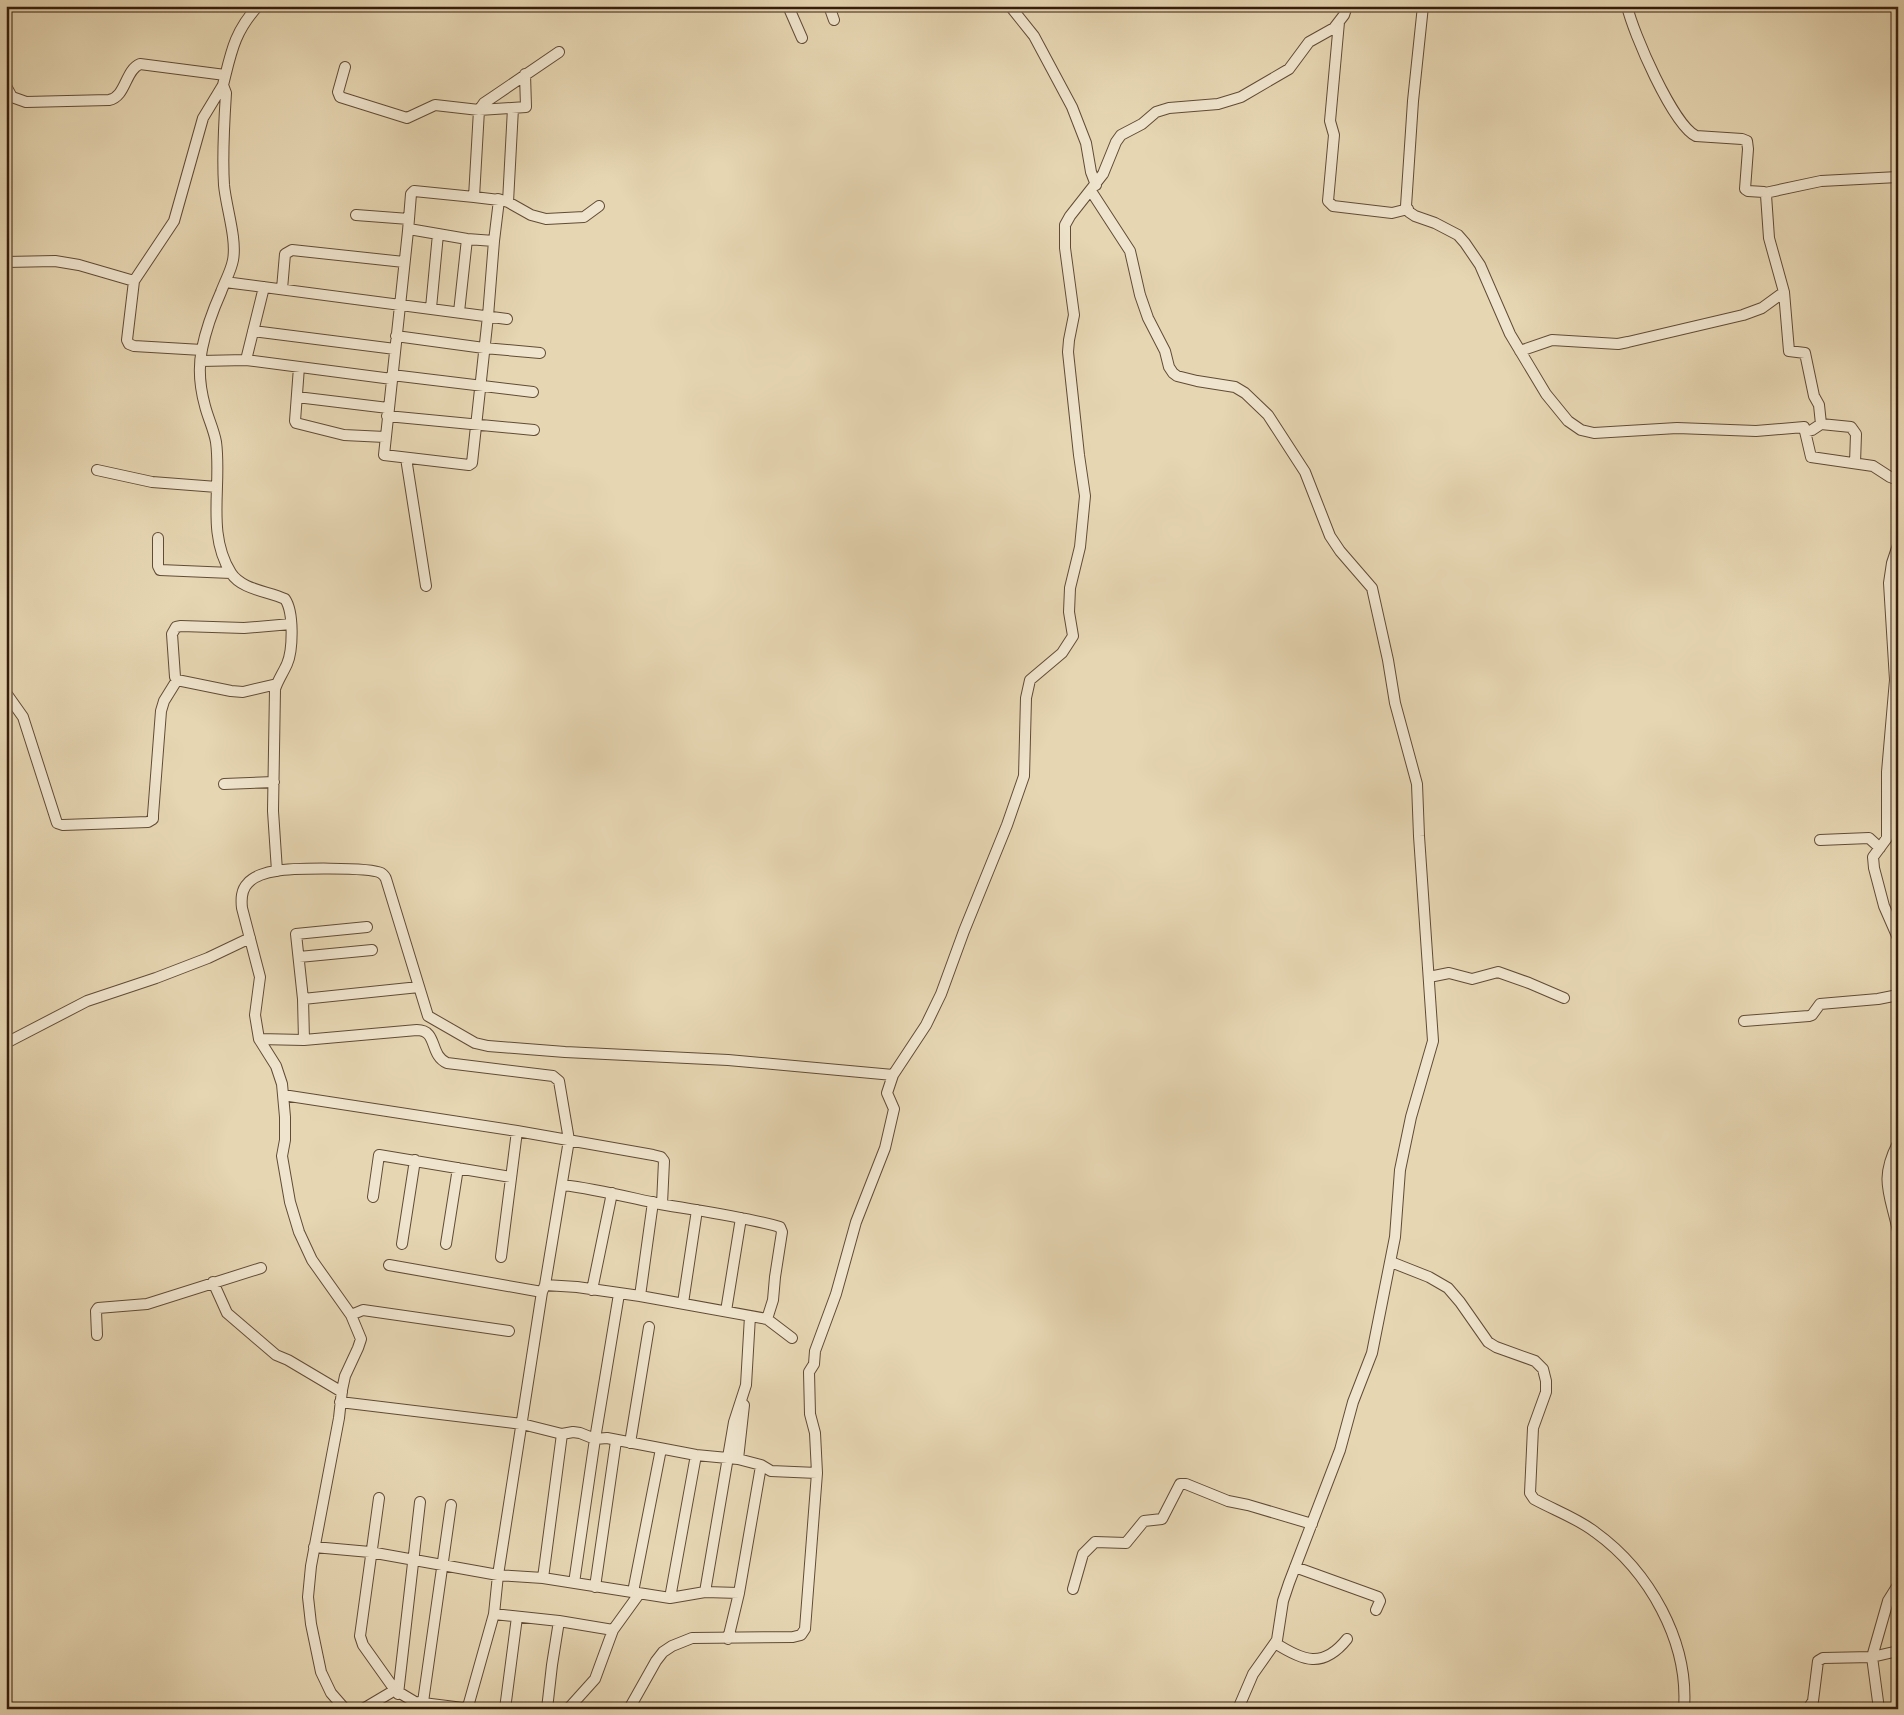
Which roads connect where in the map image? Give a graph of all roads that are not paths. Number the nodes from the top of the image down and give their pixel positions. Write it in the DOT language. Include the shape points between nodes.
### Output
graph roads {
  1 [pos="258,6"];
  2 [pos="788,6"];
  3 [pos="829,6"];
  4 [pos="1010,6"];
  5 [pos="1347,6"];
  6 [pos="1422,6"];
  7 [pos="1627,6"];
  8 [pos="834,20"];
  9 [pos="1339,22"];
  10 [pos="802,38"];
  11 [pos="558,52"];
  12 [pos="345,67"];
  13 [pos="525,74"];
  14 [pos="224,80"];
  15 [pos="6,86"];
  16 [pos="513,108"];
  17 [pos="479,110"];
  18 [pos="1898,177"];
  19 [pos="1093,188"];
  20 [pos="1766,193"];
  21 [pos="474,198"];
  22 [pos="503,200"];
  23 [pos="599,206"];
  24 [pos="1408,209"];
  25 [pos="356,215"];
  26 [pos="409,219"];
  27 [pos="408,231"];
  28 [pos="438,234"];
  29 [pos="467,240"];
  30 [pos="494,241"];
  31 [pos="6,262"];
  32 [pos="404,262"];
  33 [pos="134,281"];
  34 [pos="225,282"];
  35 [pos="264,287"];
  36 [pos="282,289"];
  37 [pos="1784,292"];
  38 [pos="400,304"];
  39 [pos="431,308"];
  40 [pos="459,312"];
  41 [pos="488,316"];
  42 [pos="507,319"];
  43 [pos="253,331"];
  44 [pos="396,336"];
  45 [pos="484,348"];
  46 [pos="395,349"];
  47 [pos="202,350"];
  48 [pos="1520,351"];
  49 [pos="540,353"];
  50 [pos="246,360"];
  51 [pos="201,361"];
  52 [pos="299,367"];
  53 [pos="392,377"];
  54 [pos="480,386"];
  55 [pos="533,392"];
  56 [pos="297,397"];
  57 [pos="388,412"];
  58 [pos="476,424"];
  59 [pos="1821,424"];
  60 [pos="534,430"];
  61 [pos="1805,432"];
  62 [pos="385,437"];
  63 [pos="406,458"];
  64 [pos="1855,463"];
  65 [pos="97,470"];
  66 [pos="1898,480"];
  67 [pos="217,487"];
  68 [pos="158,538"];
  69 [pos="1898,545"];
  70 [pos="231,573"];
  71 [pos="426,586"];
  72 [pos="291,624"];
  73 [pos="177,680"];
  74 [pos="277,684"];
  75 [pos="6,693"];
  76 [pos="274,782"];
  77 [pos="224,784"];
  78 [pos="1820,840"];
  79 [pos="1880,848"];
  80 [pos="277,871"];
  81 [pos="368,927"];
  82 [pos="250,938"];
  83 [pos="1898,938"];
  84 [pos="372,950"];
  85 [pos="298,957"];
  86 [pos="1429,978"];
  87 [pos="419,987"];
  88 [pos="1898,995"];
  89 [pos="1564,998"];
  90 [pos="303,999"];
  91 [pos="1744,1021"];
  92 [pos="259,1040"];
  93 [pos="304,1040"];
  94 [pos="6,1043"];
  95 [pos="893,1074"];
  96 [pos="283,1095"];
  97 [pos="517,1131"];
  98 [pos="569,1140"];
  99 [pos="1898,1142"];
  100 [pos="415,1160"];
  101 [pos="458,1168"];
  102 [pos="511,1177"];
  103 [pos="563,1185"];
  104 [pos="612,1193"];
  105 [pos="373,1197"];
  106 [pos="657,1203"];
  107 [pos="697,1210"];
  108 [pos="741,1218"];
  109 [pos="1898,1231"];
  110 [pos="402,1244"];
  111 [pos="446,1244"];
  112 [pos="501,1257"];
  113 [pos="1390,1262"];
  114 [pos="389,1266"];
  115 [pos="261,1268"];
  116 [pos="213,1282"];
  117 [pos="544,1289"];
  118 [pos="592,1290"];
  119 [pos="619,1294"];
  120 [pos="640,1296"];
  121 [pos="683,1303"];
  122 [pos="726,1311"];
  123 [pos="350,1315"];
  124 [pos="750,1316"];
  125 [pos="767,1319"];
  126 [pos="649,1327"];
  127 [pos="509,1331"];
  128 [pos="97,1335"];
  129 [pos="792,1338"];
  130 [pos="746,1385"];
  131 [pos="341,1397"];
  132 [pos="522,1424"];
  133 [pos="562,1434"];
  134 [pos="595,1439"];
  135 [pos="616,1441"];
  136 [pos="630,1443"];
  137 [pos="661,1449"];
  138 [pos="696,1455"];
  139 [pos="727,1459"];
  140 [pos="738,1459"];
  141 [pos="761,1466"];
  142 [pos="817,1473"];
  143 [pos="379,1498"];
  144 [pos="420,1502"];
  145 [pos="451,1505"];
  146 [pos="1312,1524"];
  147 [pos="314,1547"];
  148 [pos="370,1552"];
  149 [pos="414,1560"];
  150 [pos="442,1565"];
  151 [pos="1296,1567"];
  152 [pos="498,1575"];
  153 [pos="543,1578"];
  154 [pos="574,1583"];
  155 [pos="1898,1585"];
  156 [pos="595,1587"];
  157 [pos="1072,1589"];
  158 [pos="705,1592"];
  159 [pos="636,1593"];
  160 [pos="739,1593"];
  161 [pos="670,1598"];
  162 [pos="1376,1610"];
  163 [pos="494,1614"];
  164 [pos="517,1617"];
  165 [pos="559,1621"];
  166 [pos="613,1630"];
  167 [pos="728,1639"];
  168 [pos="1347,1639"];
  169 [pos="1275,1643"];
  170 [pos="1898,1651"];
  171 [pos="1872,1657"];
  172 [pos="397,1692"];
  173 [pos="423,1702"];
  174 [pos="344,1709"];
  175 [pos="363,1709"];
  176 [pos="505,1709"];
  177 [pos="548,1709"];
  178 [pos="568,1709"];
  179 [pos="629,1709"];
  180 [pos="1238,1709"];
  181 [pos="1684,1709"];
  182 [pos="1808,1709"];
  183 [pos="1879,1709"];
  1 -- 14 [label="street" via="242,25"];
  2 -- 10 [label="street"];
  3 -- 8 [label="street"];
  4 -- 19 [label="street" via="1034,36 1072,107 1086,143"];
  5 -- 9 [label="street"];
  6 -- 24 [label="street" via="1406,192"];
  7 -- 20 [label="street" via="1631,24 1665,96 1684,126 1696,136 1747,140 1745,188"];
  9 -- 19 [label="street" via="1309,42 1289,69 1241,97 1218,104 1156,112 1121,135"];
  9 -- 24 [label="street" via="1330,121 1334,135 1328,201 1333,206 1389,213"];
  11 -- 13 [label="street"];
  12 -- 17 [label="street" via="338,92 342,98 407,118 435,105"];
  13 -- 16 [label="street" via="526,107"];
  13 -- 17 [label="street"];
  14 -- 15 [label="street" via="140,64 133,68 117,96 109,100 21,101 12,97"];
  14 -- 33 [label="street" via="203,118 174,221"];
  14 -- 34 [label="street" via="223,170 234,246"];
  16 -- 17 [label="street"];
  16 -- 22 [label="street"];
  17 -- 21 [label="street"];
  18 -- 20 [label="street" via="1821,181"];
  19 -- 86 [label="street" via="1130,251 1148,318 1173,373 1197,381 1236,387 1268,416 1305,472 1330,536 1372,588 1395,703 1417,784"];
  19 -- 95 [label="street" via="1070,216 1064,236 1074,315 1068,352 1085,496 1080,547 1070,588 1073,636 1062,653 1030,680 1026,698 1024,776 1007,825 942,994"];
  20 -- 37 [label="street" via="1769,238"];
  21 -- 22 [label="street"];
  21 -- 26 [label="street" via="414,191"];
  22 -- 23 [label="street" via="546,219 584,217"];
  22 -- 30 [label="street"];
  24 -- 48 [label="street" via="1415,216 1458,235 1465,243 1480,265"];
  25 -- 26 [label="street"];
  26 -- 27 [label="street"];
  27 -- 28 [label="street"];
  27 -- 32 [label="street"];
  28 -- 29 [label="street"];
  28 -- 39 [label="street"];
  29 -- 30 [label="street"];
  29 -- 40 [label="street"];
  30 -- 41 [label="street"];
  31 -- 33 [label="street" via="55,261"];
  32 -- 36 [label="street" via="292,250 286,254"];
  32 -- 38 [label="street"];
  33 -- 47 [label="street" via="129,344"];
  34 -- 35 [label="street"];
  34 -- 47 [label="street"];
  35 -- 36 [label="street"];
  35 -- 43 [label="street"];
  36 -- 38 [label="street"];
  37 -- 48 [label="street" via="1762,308 1628,342 1552,340"];
  37 -- 59 [label="street" via="1789,351 1805,353"];
  38 -- 39 [label="street"];
  38 -- 44 [label="street"];
  39 -- 40 [label="street"];
  40 -- 41 [label="street"];
  41 -- 42 [label="street"];
  41 -- 45 [label="street"];
  43 -- 46 [label="street"];
  43 -- 50 [label="street"];
  44 -- 45 [label="street"];
  44 -- 46 [label="street"];
  45 -- 49 [label="street"];
  45 -- 54 [label="street"];
  46 -- 53 [label="street"];
  47 -- 51 [label="street"];
  48 -- 61 [label="street" via="1556,409 1568,421 1588,432 1678,428 1756,431 1804,426"];
  50 -- 51 [label="street"];
  50 -- 52 [label="street"];
  51 -- 67 [label="street" via="204,403 216,442"];
  52 -- 53 [label="street"];
  52 -- 56 [label="street"];
  53 -- 54 [label="street"];
  53 -- 57 [label="street"];
  54 -- 55 [label="street"];
  54 -- 58 [label="street"];
  56 -- 57 [label="street"];
  56 -- 62 [label="street" via="295,421 298,424 344,435"];
  57 -- 58 [label="street"];
  57 -- 62 [label="street"];
  58 -- 60 [label="street"];
  58 -- 63 [label="street" via="472,464"];
  59 -- 61 [label="street"];
  59 -- 64 [label="street" via="1853,428 1856,434"];
  61 -- 64 [label="street" via="1811,456"];
  62 -- 63 [label="street" via="384,455"];
  63 -- 71 [label="street"];
  64 -- 66 [label="street" via="1873,466"];
  65 -- 67 [label="street" via="152,482"];
  67 -- 70 [label="street" via="217,534"];
  68 -- 70 [label="street" via="160,570"];
  69 -- 79 [label="street" via="1889,583 1895,680 1887,772 1887,838"];
  70 -- 72 [label="street" via="246,585 284,599"];
  72 -- 73 [label="street" via="244,628 176,627 172,634 174,677"];
  72 -- 74 [label="street" via="287,663"];
  73 -- 74 [label="street" via="243,692"];
  73 -- 75 [label="street" via="162,711 153,819 148,822 57,823 23,717"];
  74 -- 76 [label="street"];
  76 -- 77 [label="street"];
  76 -- 80 [label="street"];
  78 -- 79 [label="street" via="1869,838"];
  79 -- 83 [label="street" via="1873,857 1874,868 1884,906"];
  80 -- 82 [label="street" via="258,876 248,882 242,892 242,908"];
  80 -- 87 [label="street" via="349,869 380,872 386,879"];
  81 -- 85 [label="street" via="296,934"];
  82 -- 92 [label="street" via="260,977 255,1015"];
  82 -- 94 [label="street" via="208,958 87,1001"];
  84 -- 85 [label="street"];
  85 -- 90 [label="street"];
  86 -- 89 [label="street" via="1449,973 1472,979 1498,972"];
  86 -- 113 [label="street" via="1433,1041 1400,1170"];
  87 -- 90 [label="street"];
  87 -- 95 [label="street" via="428,1016 475,1043 488,1046 728,1060"];
  88 -- 91 [label="street" via="1820,1004 1809,1016"];
  90 -- 93 [label="street"];
  92 -- 93 [label="street"];
  92 -- 96 [label="street" via="276,1066"];
  93 -- 98 [label="street" via="420,1030 430,1036 438,1056 447,1063 553,1076 559,1081"];
  95 -- 142 [label="street" via="887,1093 894,1109 885,1148 856,1222 809,1372"];
  96 -- 97 [label="street"];
  96 -- 123 [label="street" via="286,1117 283,1169 298,1232 312,1260"];
  97 -- 98 [label="street"];
  97 -- 102 [label="street"];
  98 -- 103 [label="street"];
  98 -- 106 [label="street" via="662,1158 664,1163"];
  99 -- 109 [label="street" via="1888,1165 1887,1180"];
  100 -- 101 [label="street"];
  100 -- 105 [label="street" via="379,1155"];
  100 -- 110 [label="street"];
  101 -- 102 [label="street"];
  101 -- 111 [label="street"];
  102 -- 112 [label="street"];
  103 -- 104 [label="street"];
  103 -- 117 [label="street"];
  104 -- 106 [label="street"];
  104 -- 118 [label="street"];
  106 -- 107 [label="street"];
  106 -- 120 [label="street"];
  107 -- 108 [label="street"];
  107 -- 121 [label="street"];
  108 -- 122 [label="street"];
  108 -- 125 [label="street" via="780,1227 782,1232 773,1300"];
  113 -- 146 [label="street" via="1372,1353"];
  113 -- 181 [label="street" via="1448,1288 1488,1342 1535,1361 1543,1369 1546,1392 1533,1428 1530,1493 1534,1499 1594,1532 1624,1558 1649,1587 1677,1647 1685,1694"];
  114 -- 117 [label="street"];
  115 -- 116 [label="street"];
  116 -- 128 [label="street" via="147,1304 98,1308"];
  116 -- 131 [label="street" via="227,1313 276,1355"];
  117 -- 118 [label="street" via="577,1287"];
  117 -- 132 [label="street"];
  118 -- 119 [label="street"];
  119 -- 120 [label="street"];
  119 -- 134 [label="street"];
  120 -- 121 [label="street"];
  121 -- 122 [label="street"];
  122 -- 124 [label="street"];
  123 -- 127 [label="street" via="363,1310"];
  123 -- 131 [label="street" via="361,1339 345,1376"];
  124 -- 125 [label="street"];
  124 -- 130 [label="street"];
  125 -- 129 [label="street"];
  126 -- 136 [label="street"];
  130 -- 139 [label="street"];
  130 -- 140 [label="street"];
  131 -- 132 [label="street"];
  131 -- 147 [label="street"];
  132 -- 133 [label="street"];
  132 -- 152 [label="street"];
  133 -- 134 [label="street" via="580,1432"];
  133 -- 153 [label="street"];
  134 -- 135 [label="street"];
  134 -- 154 [label="street"];
  135 -- 136 [label="street"];
  135 -- 156 [label="street"];
  136 -- 137 [label="street"];
  137 -- 138 [label="street"];
  137 -- 159 [label="street"];
  138 -- 139 [label="street"];
  138 -- 161 [label="street"];
  139 -- 140 [label="street"];
  139 -- 158 [label="street"];
  140 -- 141 [label="street"];
  141 -- 142 [label="street" via="770,1471"];
  141 -- 160 [label="street"];
  142 -- 167 [label="street" via="805,1629 793,1638"];
  143 -- 148 [label="street"];
  144 -- 149 [label="street"];
  145 -- 150 [label="street"];
  146 -- 151 [label="street"];
  146 -- 157 [label="street" via="1180,1484 1162,1519 1144,1521 1126,1543 1097,1541 1083,1554"];
  147 -- 148 [label="street"];
  147 -- 174 [label="street" via="308,1597 313,1634 326,1683"];
  148 -- 149 [label="street"];
  148 -- 172 [label="street" via="360,1636"];
  149 -- 150 [label="street"];
  149 -- 172 [label="street"];
  150 -- 152 [label="street"];
  150 -- 173 [label="street"];
  151 -- 162 [label="street" via="1378,1597 1380,1602"];
  151 -- 169 [label="street" via="1283,1601"];
  152 -- 153 [label="street"];
  152 -- 163 [label="street"];
  153 -- 154 [label="street"];
  154 -- 156 [label="street"];
  155 -- 171 [label="street" via="1888,1601"];
  156 -- 159 [label="street"];
  158 -- 160 [label="street"];
  158 -- 161 [label="street"];
  159 -- 161 [label="street"];
  159 -- 166 [label="street"];
  160 -- 167 [label="street"];
  163 -- 164 [label="street"];
  163 -- 173 [label="street" via="467,1707"];
  164 -- 165 [label="street"];
  164 -- 176 [label="street"];
  165 -- 166 [label="street"];
  165 -- 177 [label="street"];
  166 -- 178 [label="street" via="596,1679"];
  167 -- 179 [label="street" via="692,1638 672,1646 659,1657"];
  168 -- 169 [label="street" via="1334,1652 1316,1660 1306,1660"];
  169 -- 180 [label="street" via="1253,1674"];
  170 -- 171 [label="street"];
  171 -- 182 [label="street" via="1823,1658 1818,1661 1813,1701"];
  171 -- 183 [label="street"];
  172 -- 173 [label="street" via="415,1702"];
  172 -- 175 [label="street"];
}
